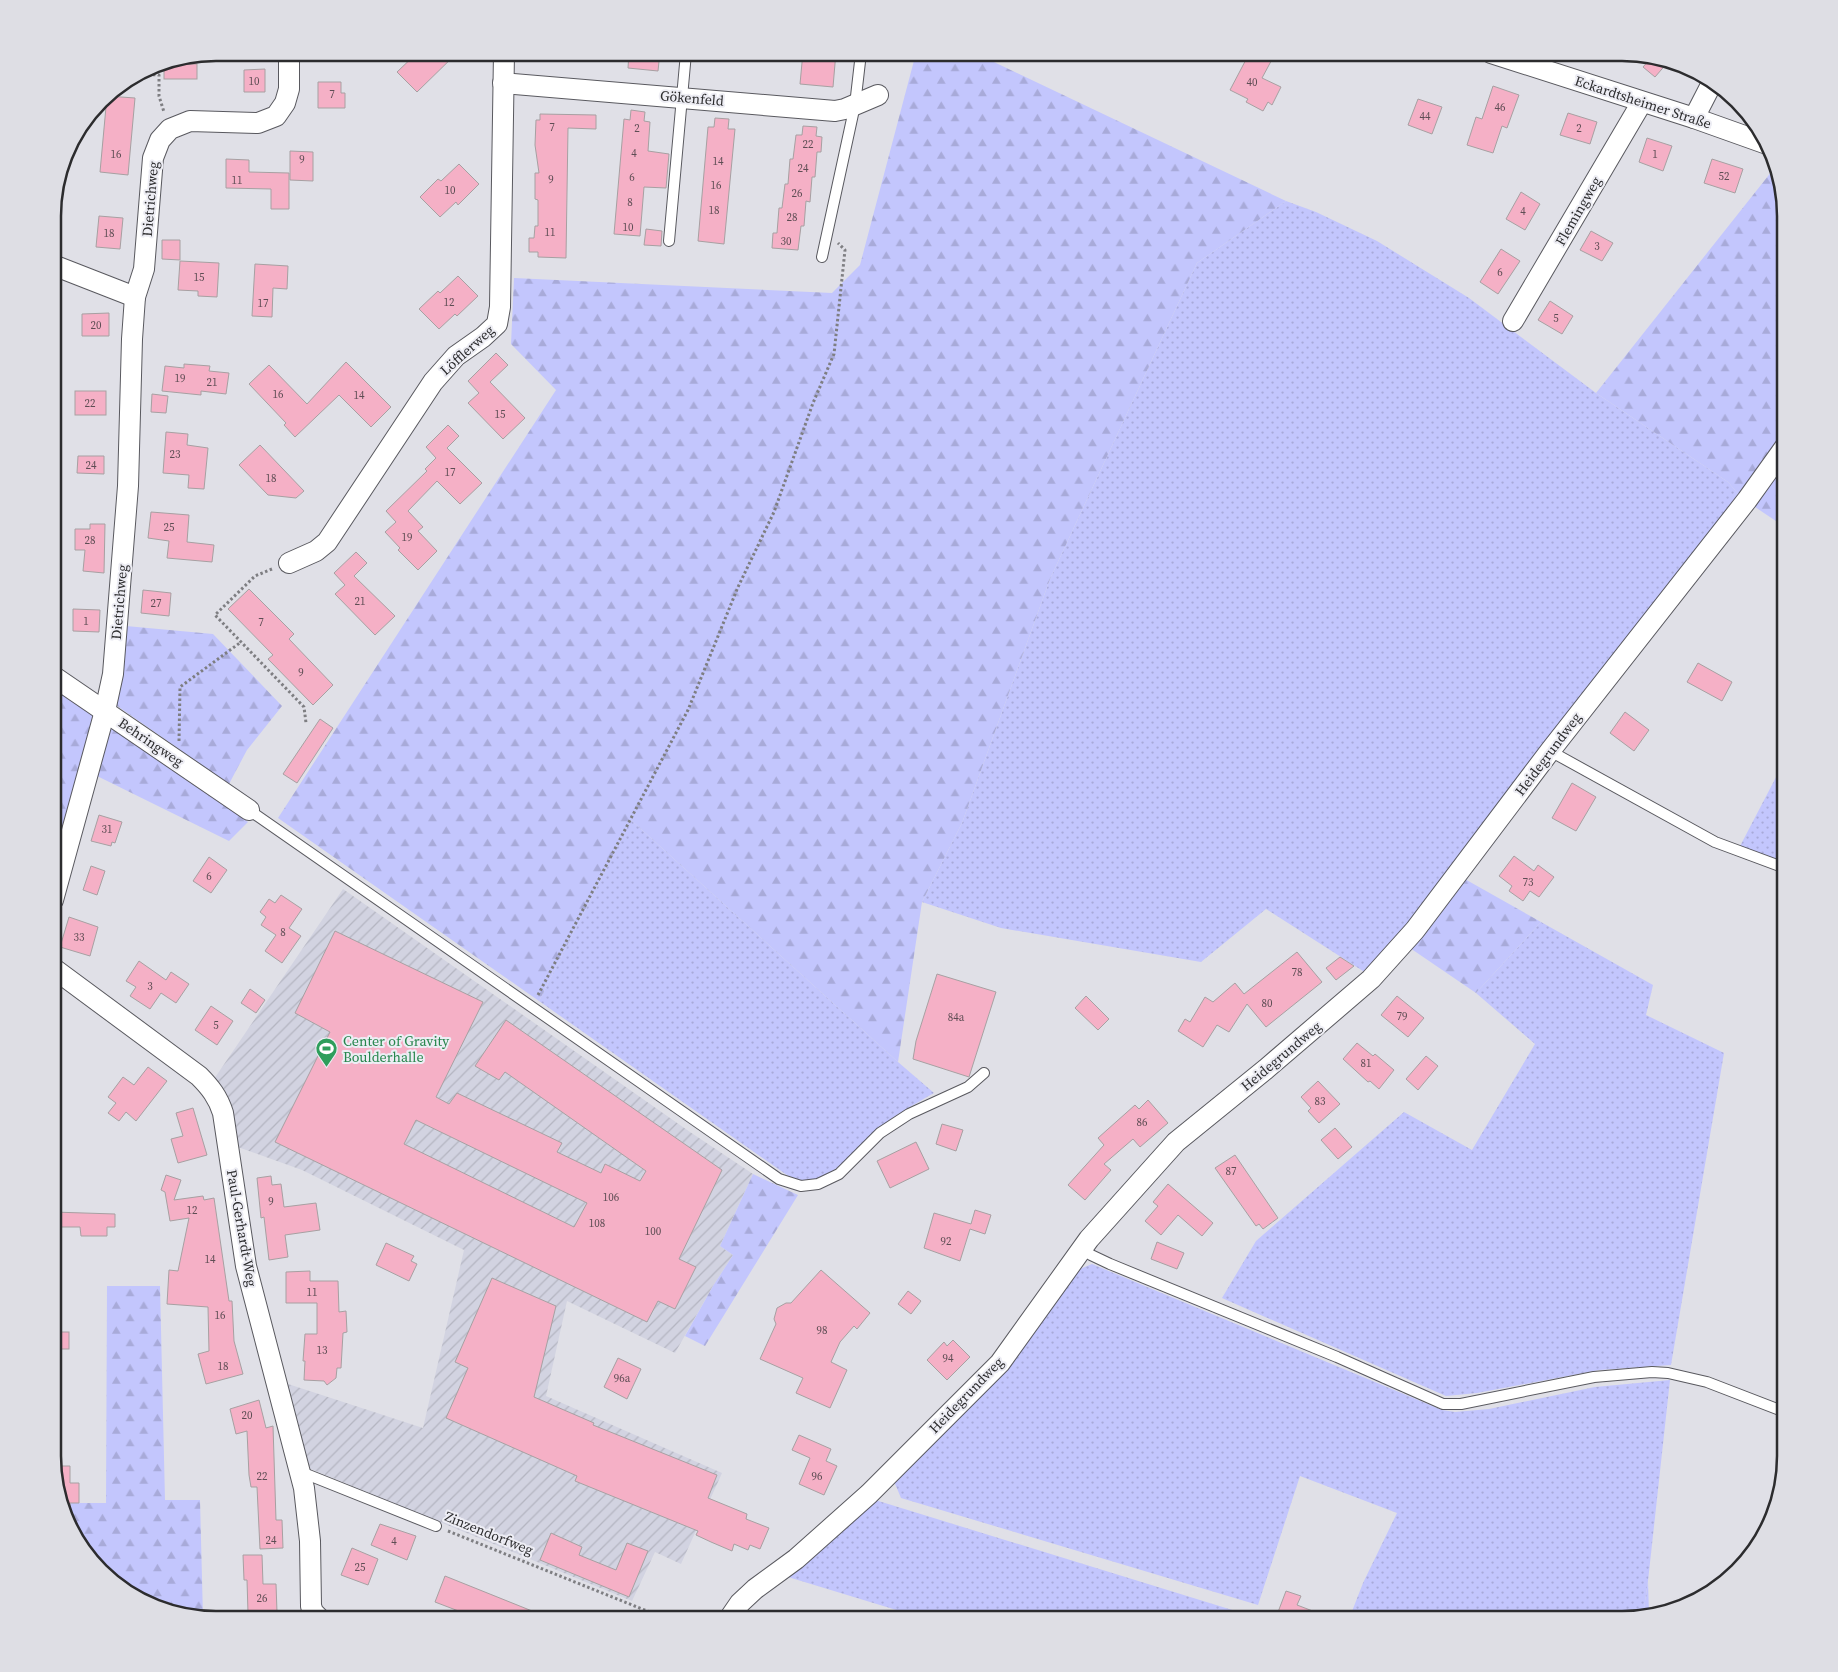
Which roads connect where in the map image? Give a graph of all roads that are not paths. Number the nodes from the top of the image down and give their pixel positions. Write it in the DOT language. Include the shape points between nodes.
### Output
graph roads {
  1 [pos="289,61"];
  2 [pos="504,61"];
  3 [pos="685,61"];
  4 [pos="860,61"];
  5 [pos="1518,61"];
  6 [pos="503,83"];
  7 [pos="1709,88"];
  8 [pos="878,95"];
  9 [pos="682,97"];
  10 [pos="1642,102"];
  11 [pos="855,105"];
  12 [pos="1694,118"];
  13 [pos="1757,141"];
  14 [pos="669,241"];
  15 [pos="822,257"];
  16 [pos="62,268"];
  17 [pos="135,297"];
  18 [pos="1513,321"];
  19 [pos="1776,460"];
  20 [pos="289,563"];
  21 [pos="62,682"];
  22 [pos="105,710"];
  23 [pos="1550,751"];
  24 [pos="249,810"];
  25 [pos="1777,865"];
  26 [pos="62,867"];
  27 [pos="62,975"];
  28 [pos="984,1073"];
  29 [pos="1082,1248"];
  30 [pos="1777,1409"];
  31 [pos="300,1472"];
  32 [pos="436,1526"];
  33 [pos="313,1611"];
  34 [pos="735,1611"];
  1 -- 17 [label="street, Dietrichweg" via="289,89 285,104 276,116 258,123 190,122 170,129 160,140 153,158 144,269"];
  2 -- 6 [label="street, Löfflerweg"];
  3 -- 9 [label="lane"];
  4 -- 11 [label="lane"];
  5 -- 10 [label="street, Eckardtsheimer Straße"];
  6 -- 9 [label="street, Gökenfeld"];
  6 -- 20 [label="street, Löfflerweg" via="500,307 497,324 456,356 433,382 327,542 316,551"];
  7 -- 12 [label="street"];
  8 -- 11 [label="street, Gökenfeld"];
  9 -- 11 [label="street, Gökenfeld" via="835,111"];
  9 -- 14 [label="lane"];
  10 -- 12 [label="street, Eckardtsheimer Straße"];
  10 -- 18 [label="street, Flemingweg"];
  11 -- 15 [label="lane"];
  12 -- 13 [label="street, Eckardtsheimer Straße"];
  16 -- 17 [label="street"];
  17 -- 22 [label="street, Dietrichweg" via="128,486 113,674"];
  19 -- 23 [label="street, Heidegrundweg"];
  21 -- 22 [label="street, Behringweg"];
  22 -- 24 [label="street, Behringweg"];
  22 -- 26 [label="street, Dietrichweg"];
  23 -- 25 [label="lane" via="1716,842"];
  23 -- 29 [label="street, Heidegrundweg" via="1414,930 1371,979 1176,1142"];
  24 -- 28 [label="lane" via="779,1178 801,1186 818,1184 839,1174 880,1134 909,1114 968,1087"];
  27 -- 31 [label="street, Paul-Gerhardt-Weg" via="199,1076 219,1100 246,1266"];
  29 -- 30 [label="lane" via="1110,1264 1443,1404 1461,1404 1594,1377 1652,1372 1707,1382"];
  29 -- 34 [label="street, Heidegrundweg" via="1000,1363 869,1494 796,1559 755,1589"];
  31 -- 32 [label="lane, Zinzendorfweg"];
  31 -- 33 [label="street, Paul-Gerhardt-Weg" via="307,1504"];
}
